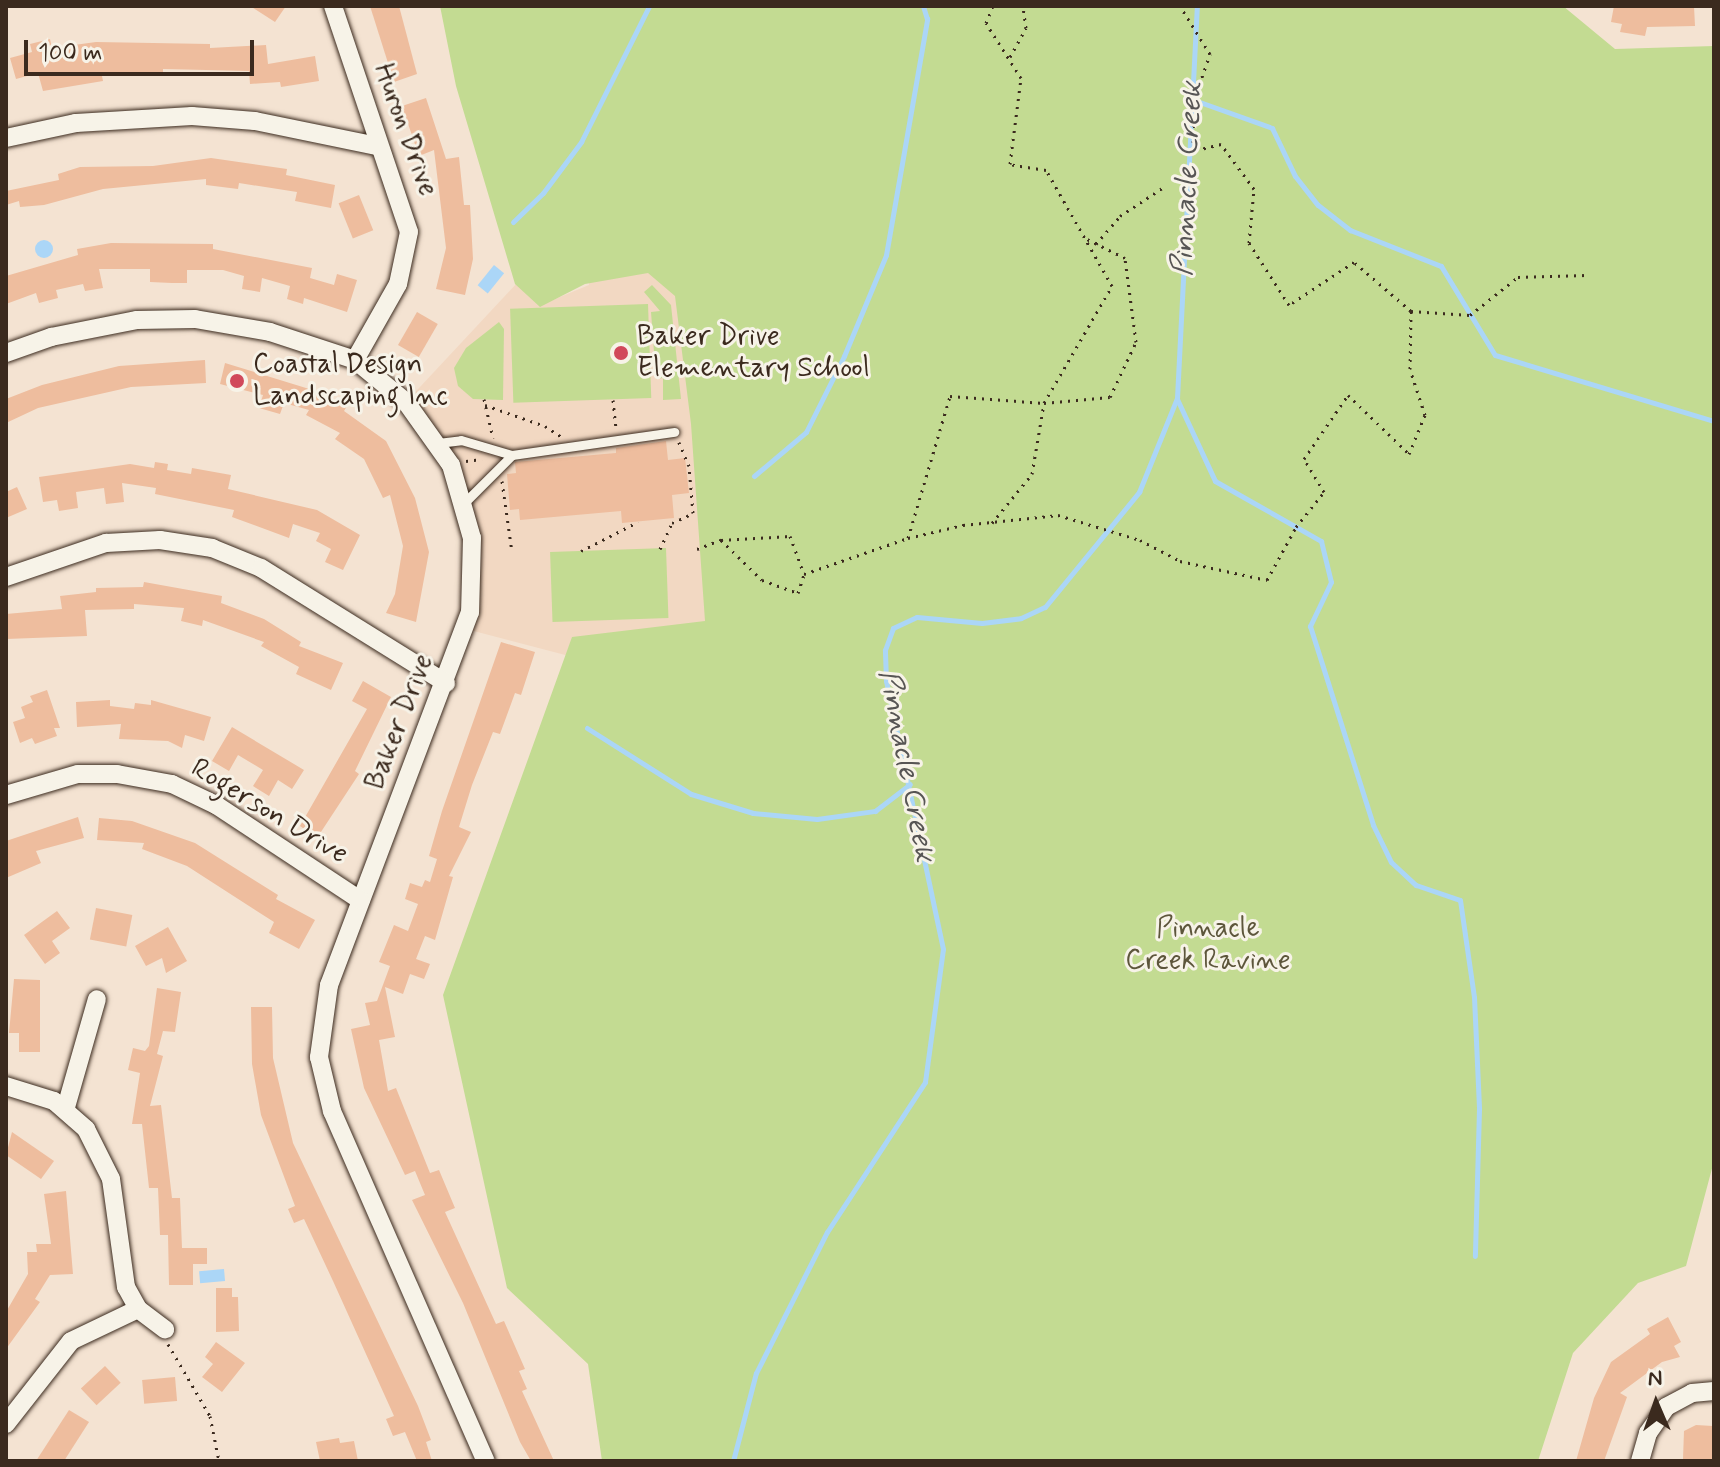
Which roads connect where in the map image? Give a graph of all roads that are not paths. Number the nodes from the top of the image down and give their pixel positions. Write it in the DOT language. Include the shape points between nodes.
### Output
graph roads {
  1 [pos="333,6"];
  2 [pos="6,138"];
  3 [pos="377,146"];
  4 [pos="6,353"];
  5 [pos="355,360"];
  6 [pos="674,432"];
  7 [pos="438,443"];
  8 [pos="512,455"];
  9 [pos="465,502"];
  10 [pos="6,577"];
  11 [pos="446,683"];
  12 [pos="6,795"];
  13 [pos="360,900"];
  14 [pos="97,999"];
  15 [pos="6,1086"];
  16 [pos="66,1107"];
  17 [pos="138,1309"];
  18 [pos="165,1329"];
  19 [pos="1714,1391"];
  20 [pos="6,1424"];
  21 [pos="486,1461"];
  22 [pos="1640,1461"];
  1 -- 3 [label="street, Huron Drive"];
  2 -- 3 [label="street" via="76,123 192,116 255,121"];
  3 -- 5 [label="street, Huron Drive" via="403,201 409,232 398,284"];
  4 -- 5 [label="street, Baker Drive" via="105,325 170,318 270,332"];
  5 -- 7 [label="street, Baker Drive" via="406,402"];
  6 -- 8 [label="lane"];
  7 -- 8 [label="lane" via="461,440"];
  7 -- 9 [label="street, Baker Drive"];
  8 -- 9 [label="lane"];
  9 -- 11 [label="street, Baker Drive" via="473,588 466,629"];
  10 -- 11 [label="street" via="106,543 160,540 212,548 261,568"];
  11 -- 13 [label="street, Baker Drive"];
  12 -- 13 [label="street, Rogerson Drive" via="78,774 117,774 172,784 216,805"];
  13 -- 21 [label="street, Baker Drive" via="321,1015 322,1083"];
  14 -- 16 [label="street"];
  15 -- 16 [label="street"];
  16 -- 17 [label="street" via="106,1164 123,1276"];
  17 -- 18 [label="street"];
  17 -- 20 [label="street" via="71,1341"];
  19 -- 22 [label="street" via="1692,1393 1666,1407 1648,1433"];
}
